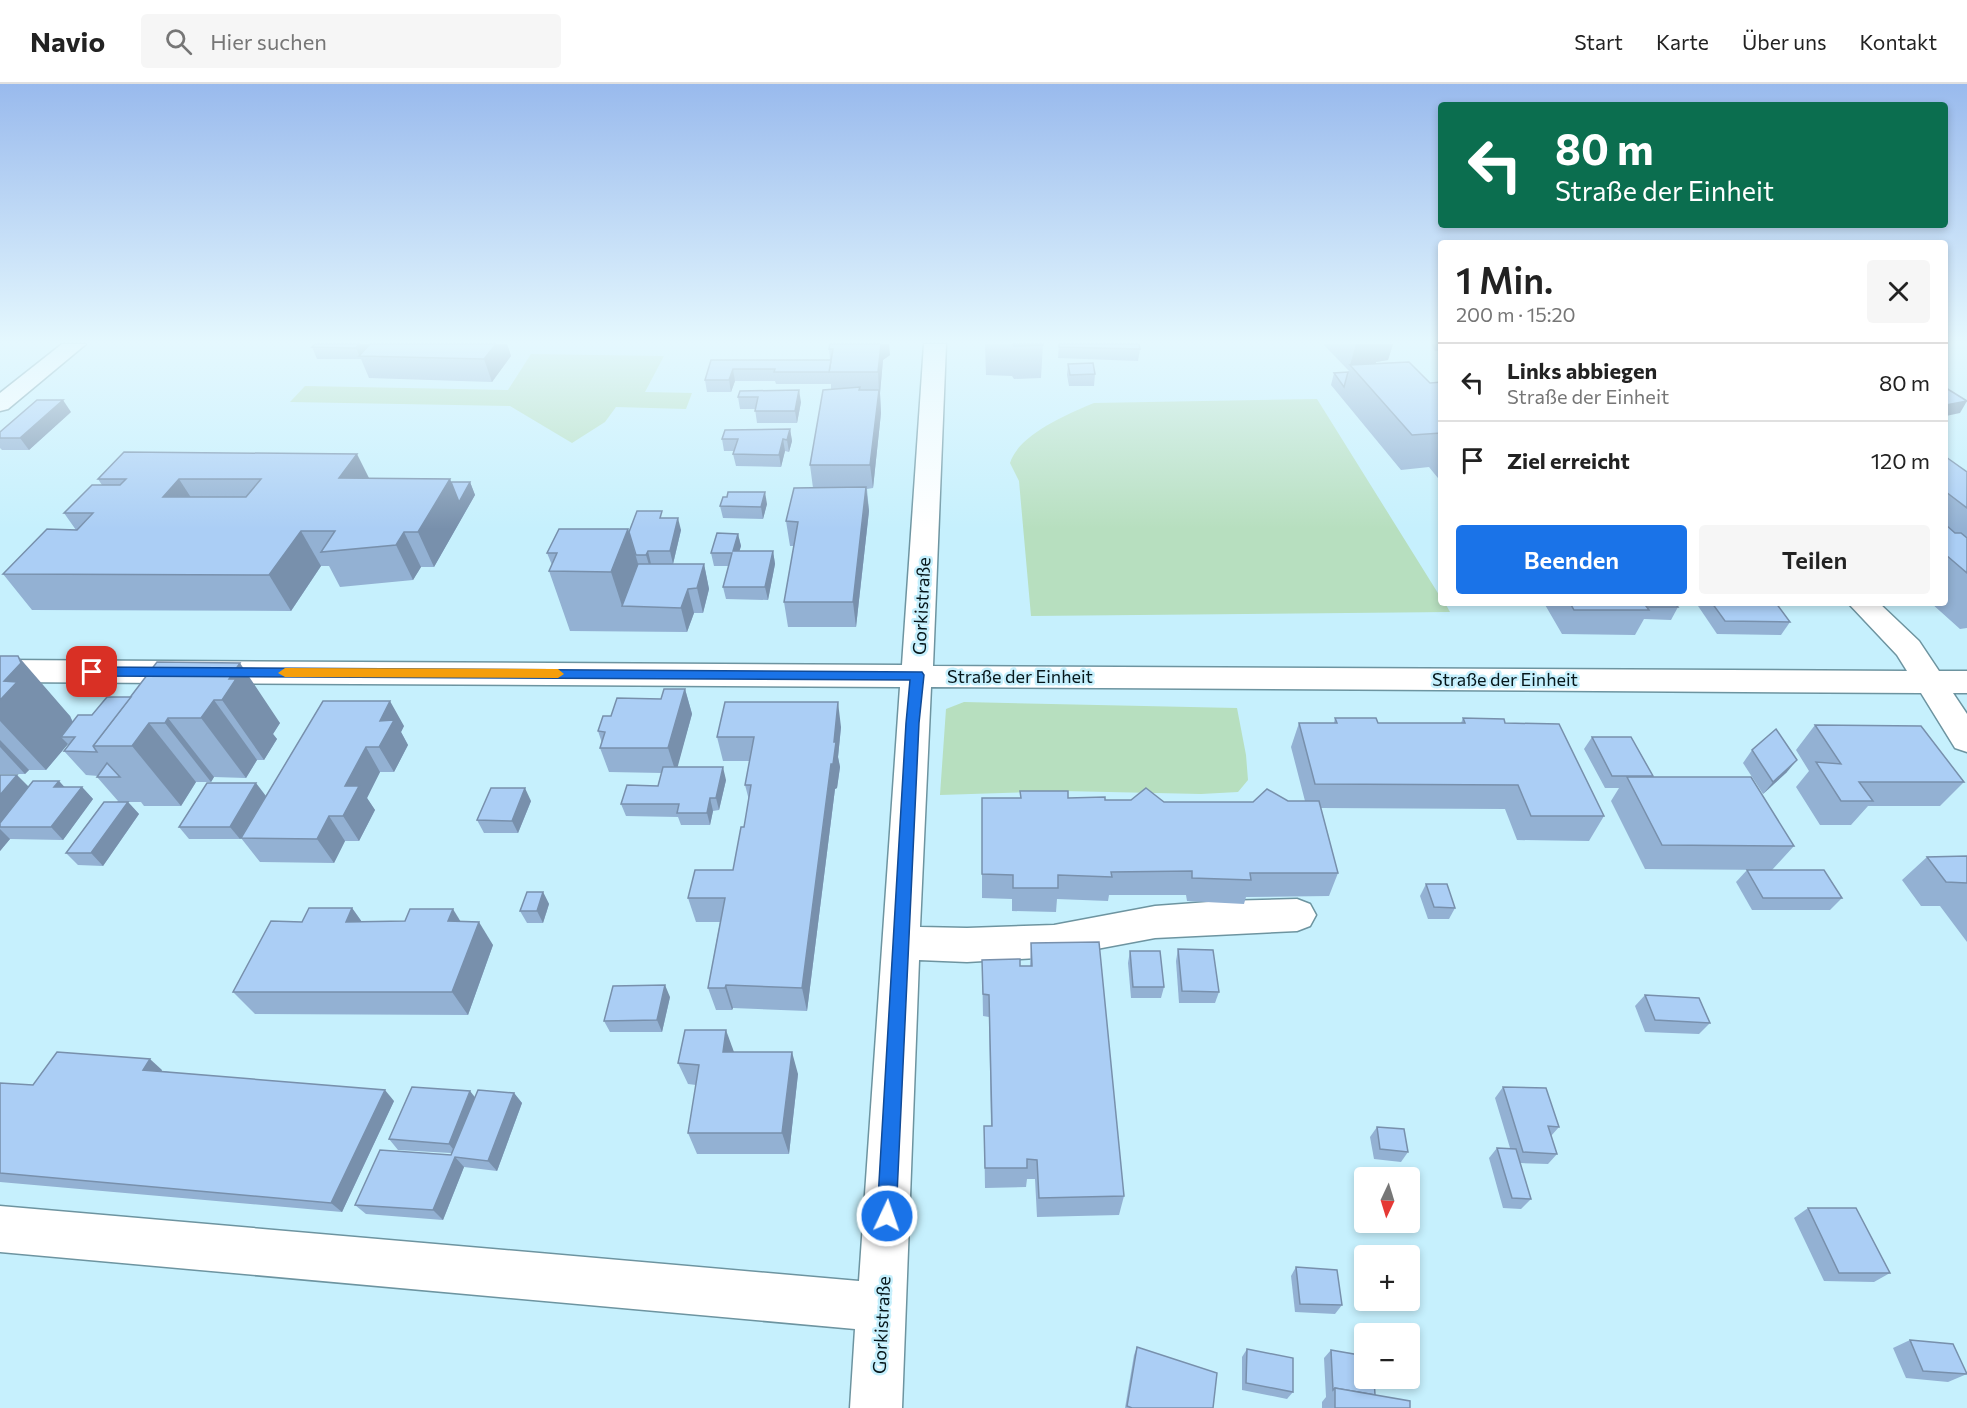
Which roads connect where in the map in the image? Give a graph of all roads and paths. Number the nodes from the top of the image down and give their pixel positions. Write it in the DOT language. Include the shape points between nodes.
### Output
graph roads {
  1 [pos="932,406"];
  2 [pos="1865,606"];
  3 [pos="0,671"];
  4 [pos="917,675"];
  5 [pos="1929,682"];
  6 [pos="1967,682"];
  7 [pos="1967,740"];
  8 [pos="1297,915"];
  9 [pos="901,943"];
  10 [pos="0,1229"];
  11 [pos="882,1307"];
  12 [pos="876,1408"];
  1 -- 4 [label="street, Gorkistraße"];
  2 -- 5 [label="street" via="1908,648"];
  3 -- 4 [label="street, Straße der Einheit"];
  4 -- 5 [label="street, Straße der Einheit"];
  4 -- 9 [label="street, Gorkistraße"];
  5 -- 6 [label="street, Straße der Einheit"];
  5 -- 7 [label="street"];
  8 -- 9 [label="street" via="1155,922 1054,941"];
  9 -- 11 [label="street, Gorkistraße"];
  10 -- 11 [label="street"];
  11 -- 12 [label="street, Gorkistraße"];
}
